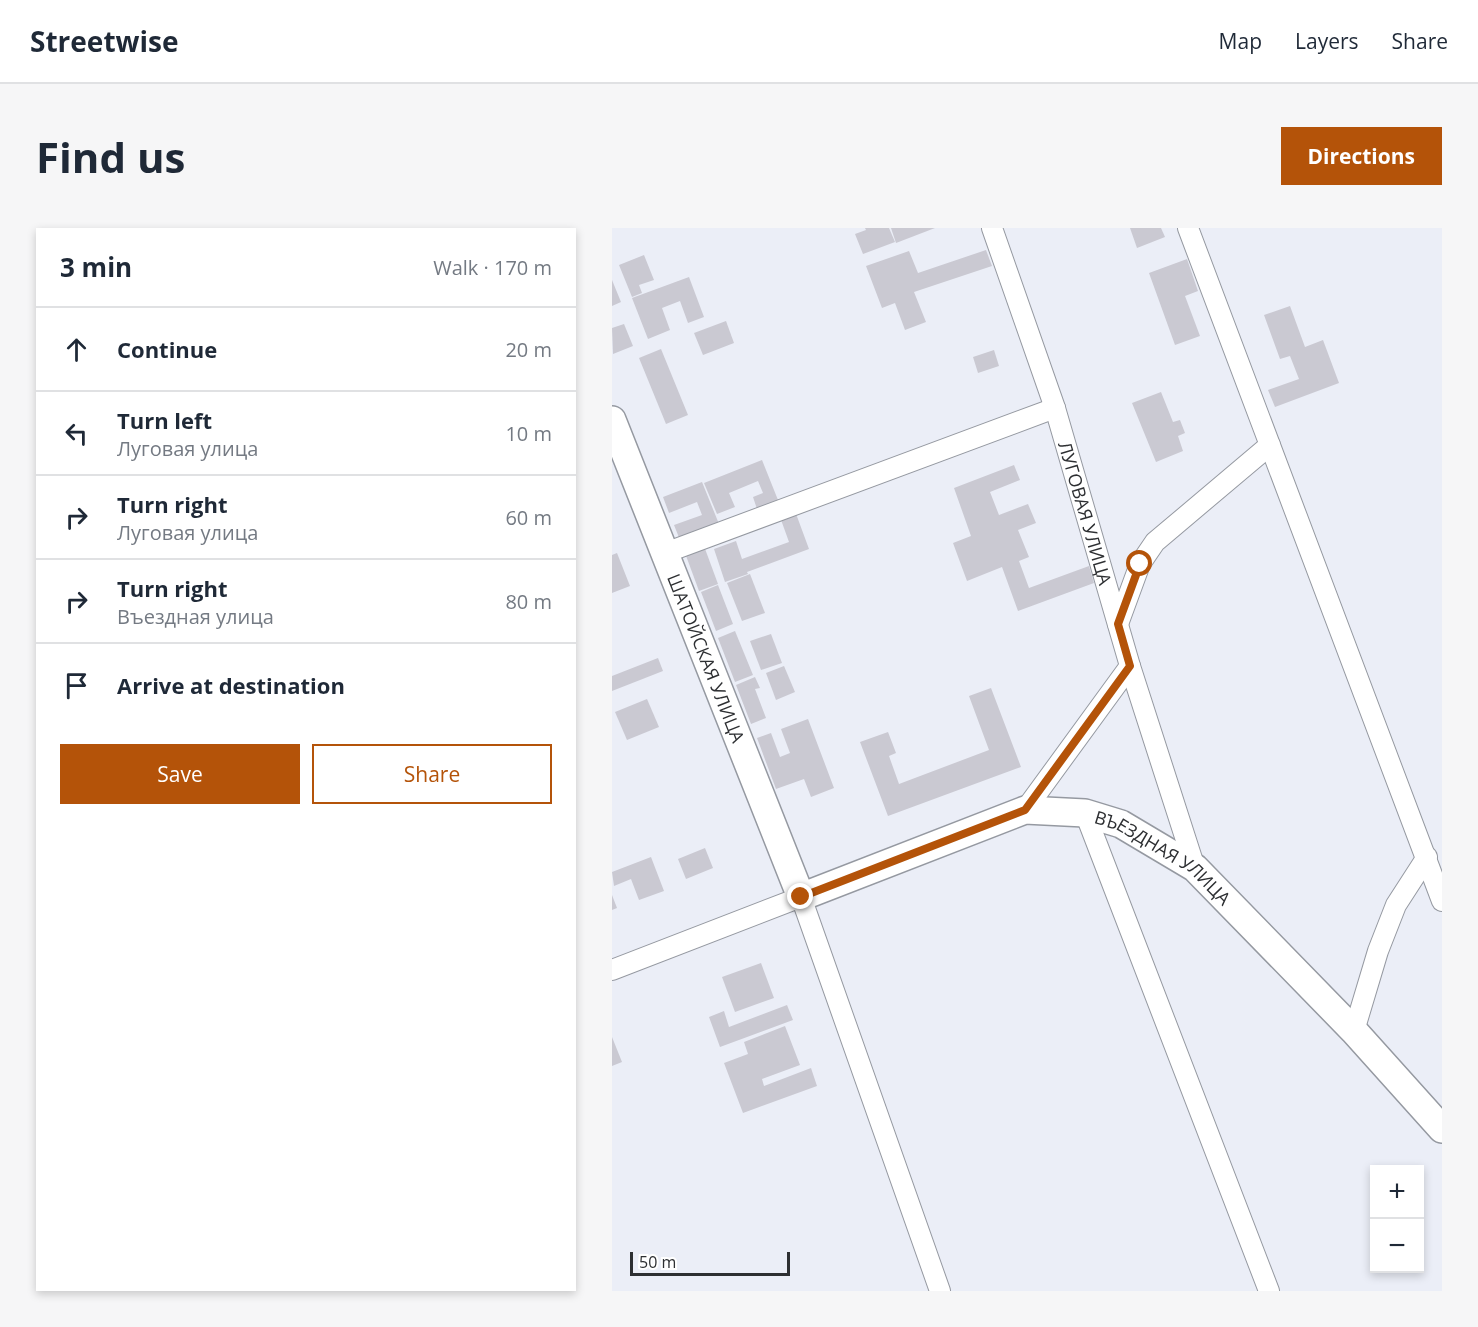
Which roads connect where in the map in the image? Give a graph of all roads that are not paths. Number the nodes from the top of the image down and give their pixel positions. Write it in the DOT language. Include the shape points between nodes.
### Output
graph roads {
  1 [pos="992,228"];
  2 [pos="1188,228"];
  3 [pos="1055,408"];
  4 [pos="612,420"];
  5 [pos="1270,445"];
  6 [pos="665,553"];
  7 [pos="1118,624"];
  8 [pos="1130,666"];
  9 [pos="1025,810"];
  10 [pos="1085,813"];
  11 [pos="1427,857"];
  12 [pos="1195,868"];
  13 [pos="801,897"];
  14 [pos="1442,901"];
  15 [pos="612,970"];
  16 [pos="1354,1031"];
  17 [pos="1442,1129"];
  18 [pos="940,1291"];
  19 [pos="1269,1291"];
  1 -- 3 [label="street, ЛУГОВАЯ УЛИЦА"];
  2 -- 5 [label="street"];
  3 -- 6 [label="street"];
  3 -- 7 [label="street, ЛУГОВАЯ УЛИЦА"];
  4 -- 6 [label="street, ШАТОЙСКАЯ УЛИЦА"];
  5 -- 7 [label="street" via="1155,542 1140,564"];
  5 -- 11 [label="street"];
  6 -- 13 [label="street, ШАТОЙСКАЯ УЛИЦА"];
  7 -- 8 [label="street, ЛУГОВАЯ УЛИЦА"];
  8 -- 9 [label="street"];
  8 -- 12 [label="street, ЛУГОВАЯ УЛИЦА"];
  9 -- 10 [label="street, ВЪЕЗДНАЯ УЛИЦА"];
  9 -- 13 [label="street, ВЪЕЗДНАЯ УЛИЦА"];
  10 -- 12 [label="street, ВЪЕЗДНАЯ УЛИЦА" via="1121,824"];
  10 -- 19 [label="street"];
  11 -- 14 [label="street"];
  11 -- 16 [label="street" via="1396,904"];
  12 -- 16 [label="street, ВЪЕЗДНАЯ УЛИЦА"];
  13 -- 15 [label="street"];
  13 -- 18 [label="street"];
  16 -- 17 [label="street, ВЪЕЗДНАЯ УЛИЦА"];
}
